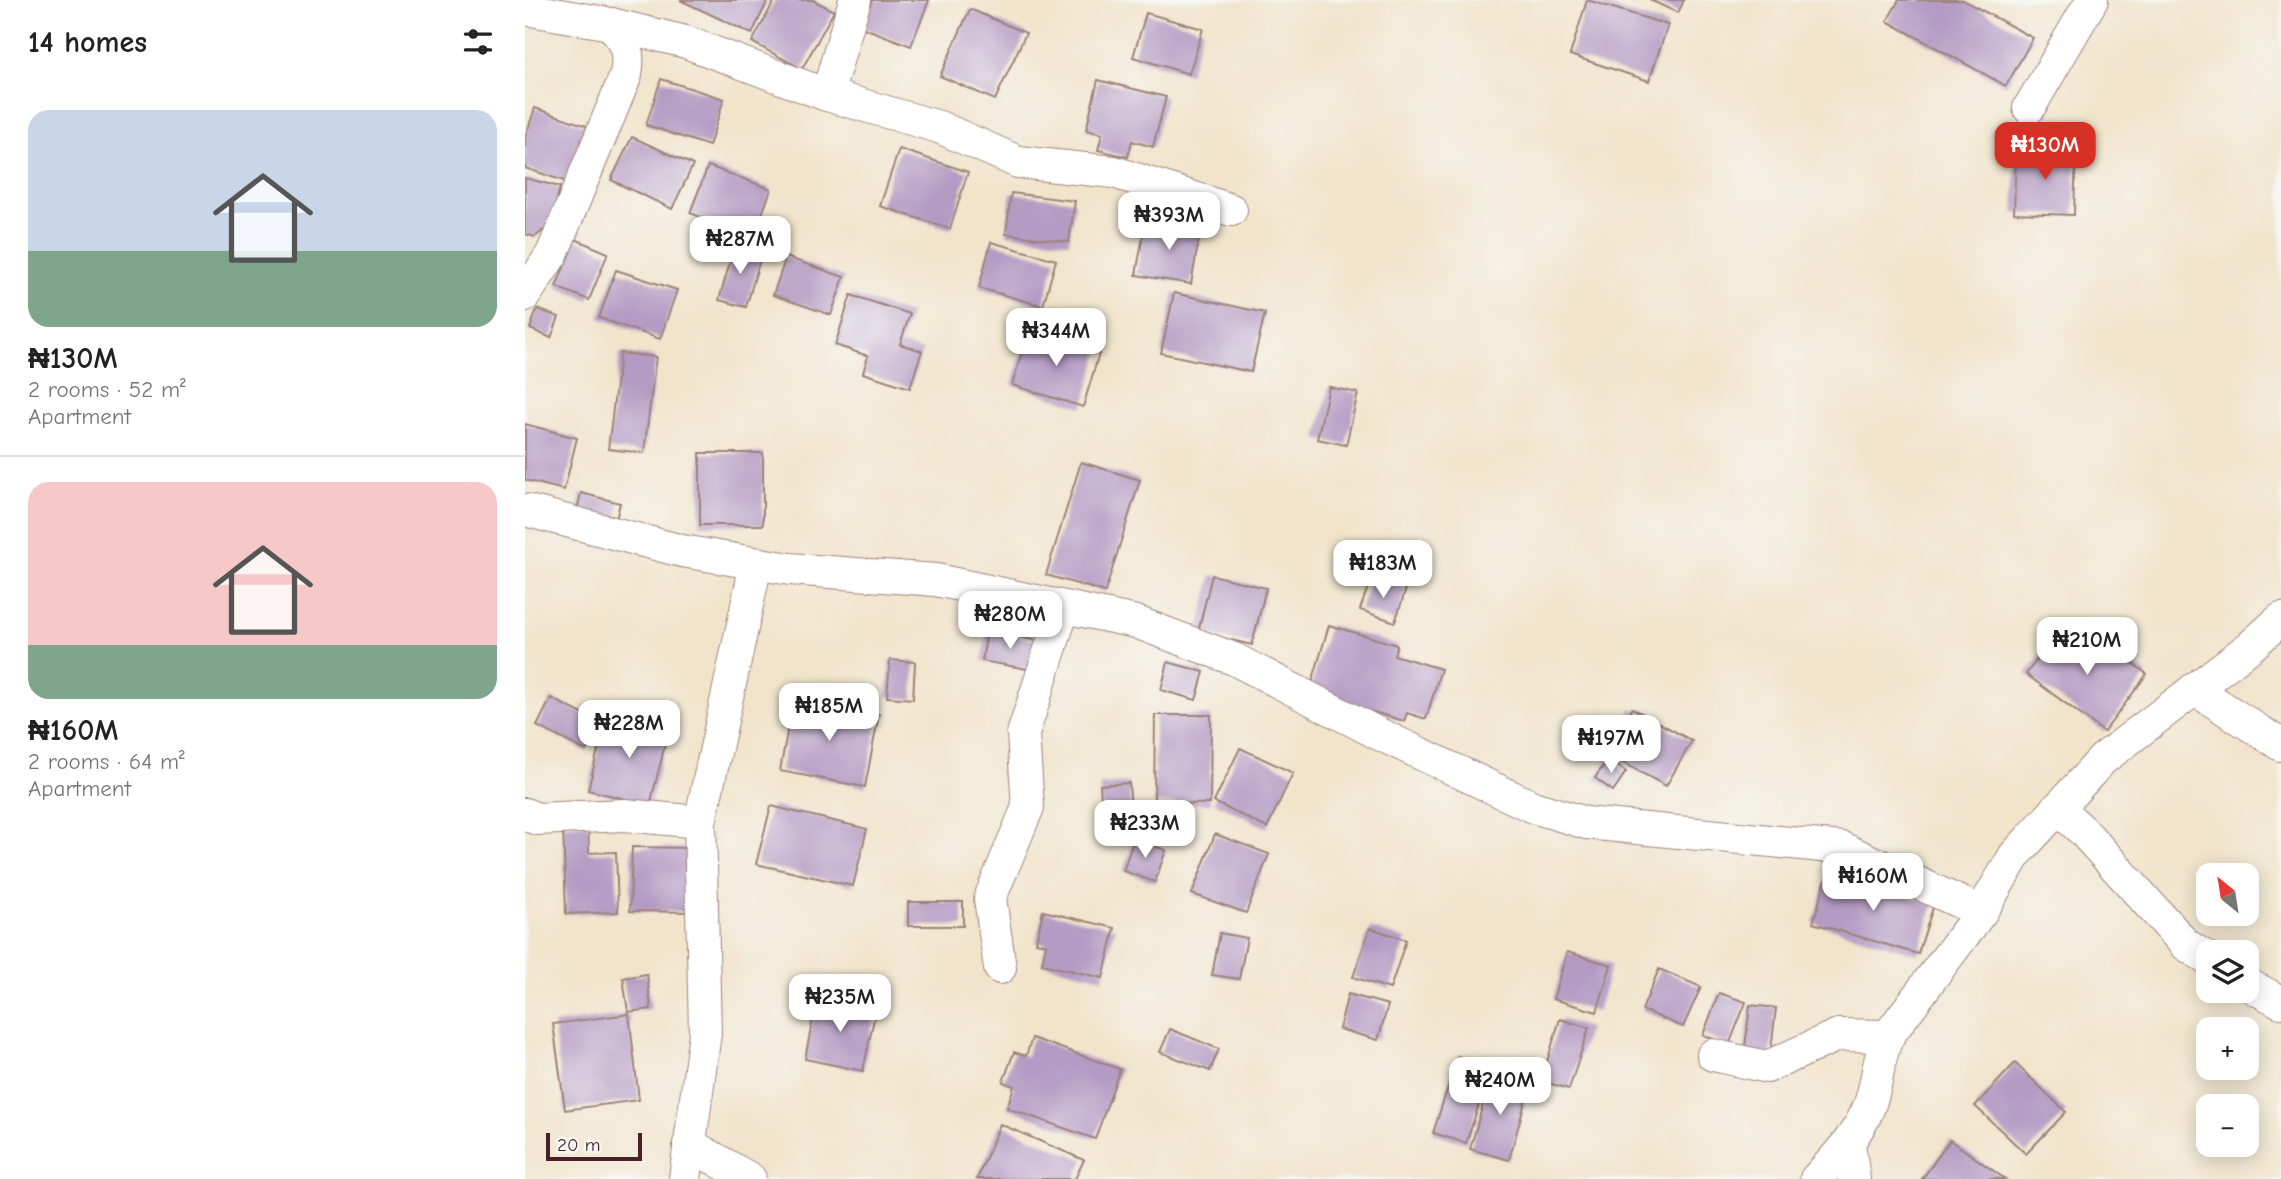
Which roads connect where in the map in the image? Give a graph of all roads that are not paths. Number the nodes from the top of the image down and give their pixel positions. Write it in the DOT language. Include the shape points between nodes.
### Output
graph roads {
  1 [pos="856,0"];
  2 [pos="2092,0"];
  3 [pos="525,9"];
  4 [pos="611,24"];
  5 [pos="827,95"];
  6 [pos="2029,108"];
  7 [pos="1231,210"];
  8 [pos="525,295"];
  9 [pos="525,510"];
  10 [pos="756,564"];
  11 [pos="1063,609"];
  12 [pos="2281,619"];
  13 [pos="2194,690"];
  14 [pos="2281,745"];
  15 [pos="2057,808"];
  16 [pos="525,814"];
  17 [pos="700,822"];
  18 [pos="1980,912"];
  19 [pos="2196,951"];
  20 [pos="1000,968"];
  21 [pos="2259,990"];
  22 [pos="2281,1002"];
  23 [pos="1888,1036"];
  24 [pos="1713,1055"];
  25 [pos="1849,1143"];
  26 [pos="689,1144"];
  27 [pos="685,1179"];
  28 [pos="750,1179"];
  29 [pos="1816,1179"];
  30 [pos="1854,1179"];
  1 -- 5 [label="street"];
  2 -- 6 [label="street"];
  3 -- 4 [label="street"];
  4 -- 5 [label="street" via="686,42"];
  4 -- 8 [label="street" via="629,56 626,75 552,254"];
  5 -- 7 [label="street" via="939,127 1019,162 1114,172"];
  9 -- 10 [label="street" via="682,551"];
  10 -- 11 [label="street" via="936,580"];
  10 -- 17 [label="street"];
  11 -- 18 [label="street" via="1136,622 1234,659 1533,807 1586,823 1842,848"];
  11 -- 20 [label="street" via="1023,734 1028,807 990,898"];
  12 -- 13 [label="street"];
  13 -- 14 [label="street"];
  13 -- 15 [label="street" via="2103,759"];
  15 -- 18 [label="street" via="2015,855"];
  15 -- 19 [label="street"];
  16 -- 17 [label="street" via="537,820 624,815"];
  17 -- 26 [label="street" via="705,1033"];
  18 -- 23 [label="street"];
  21 -- 22 [label="street"];
  23 -- 24 [label="street" via="1838,1035 1767,1067"];
  23 -- 25 [label="street" via="1868,1109"];
  25 -- 29 [label="street"];
  25 -- 30 [label="street"];
  26 -- 27 [label="street"];
  26 -- 28 [label="street"];
}
